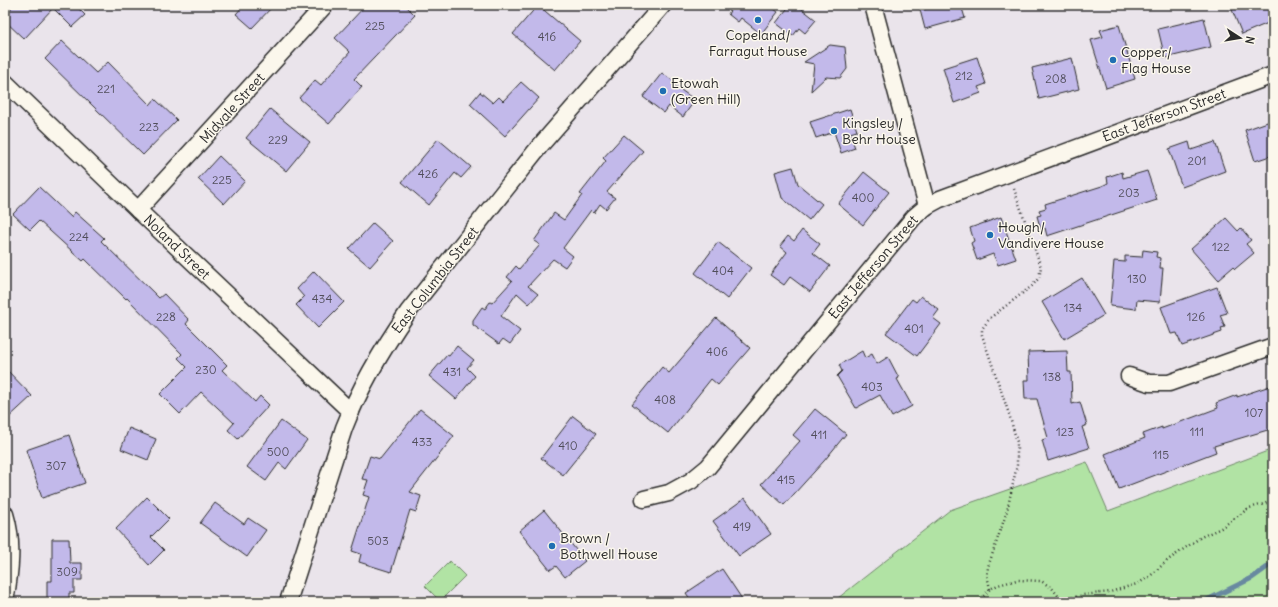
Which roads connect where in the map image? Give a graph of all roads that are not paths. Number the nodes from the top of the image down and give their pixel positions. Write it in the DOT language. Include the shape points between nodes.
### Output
graph roads {
  1 [pos="324,5"];
  2 [pos="663,5"];
  3 [pos="873,5"];
  4 [pos="1273,75"];
  5 [pos="5,82"];
  6 [pos="927,206"];
  7 [pos="138,210"];
  8 [pos="1273,346"];
  9 [pos="1129,376"];
  10 [pos="351,412"];
  11 [pos="644,499"];
  12 [pos="5,514"];
  13 [pos="5,602"];
  14 [pos="288,602"];
  1 -- 7 [label="street, Midvale Street"];
  2 -- 10 [label="street, East Columbia Street" via="539,147 408,312 380,354"];
  3 -- 6 [label="street"];
  4 -- 6 [label="street, East Jefferson Street" via="953,194"];
  5 -- 7 [label="street, Noland Street"];
  6 -- 11 [label="street, East Jefferson Street" via="914,217 708,467 691,481 669,493"];
  7 -- 10 [label="street, Noland Street"];
  8 -- 9 [label="street" via="1169,383 1149,383"];
  10 -- 14 [label="street, East Columbia Street"];
  12 -- 13 [label="street" via="10,537 11,562"];
}
